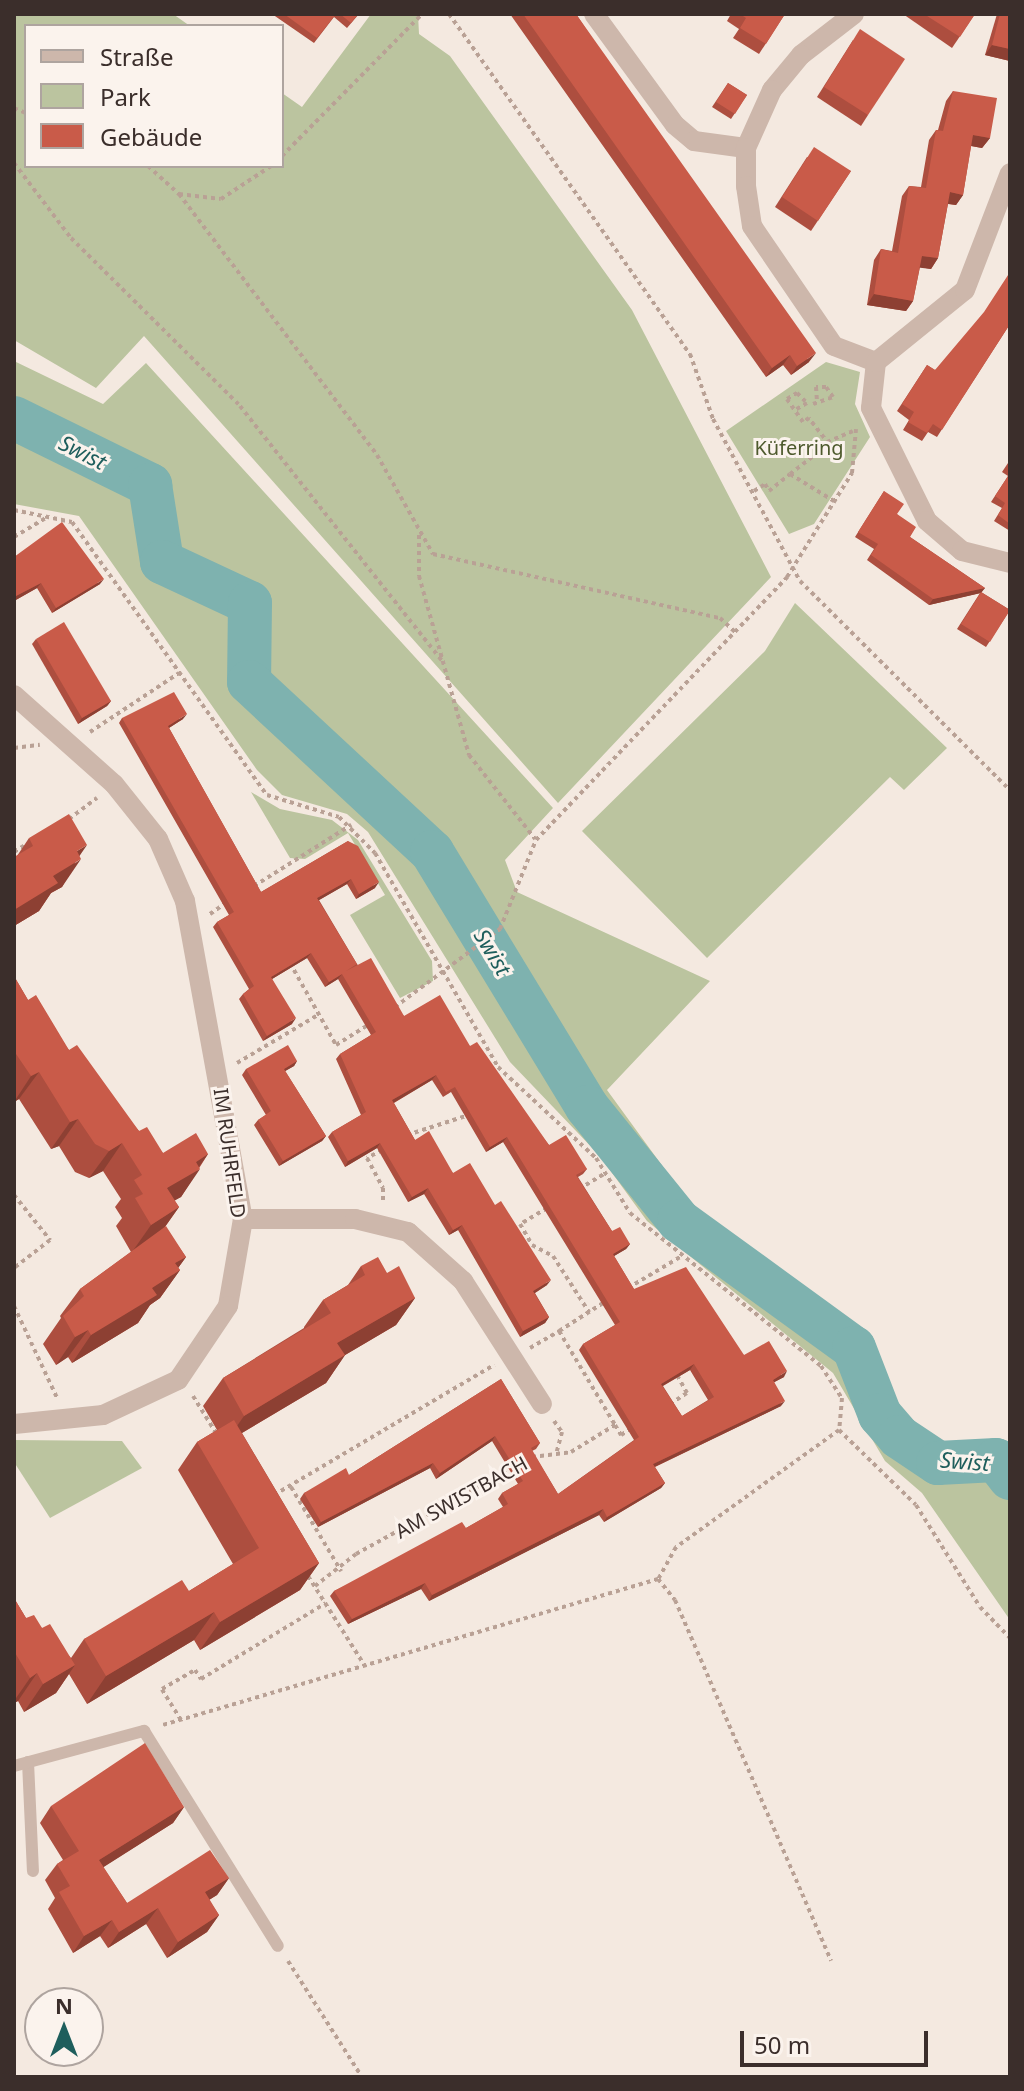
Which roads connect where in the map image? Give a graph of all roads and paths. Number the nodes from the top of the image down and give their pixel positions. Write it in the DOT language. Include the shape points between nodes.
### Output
graph roads {
  1 [pos="422,14"];
  2 [pos="449,14"];
  3 [pos="594,14"];
  4 [pos="854,14"];
  5 [pos="746,148"];
  6 [pos="284,154"];
  7 [pos="14,163"];
  8 [pos="150,168"];
  9 [pos="268,168"];
  10 [pos="1010,173"];
  11 [pos="179,194"];
  12 [pos="876,362"];
  13 [pos="812,403"];
  14 [pos="795,410"];
  15 [pos="875,417"];
  16 [pos="812,421"];
  17 [pos="853,431"];
  18 [pos="827,442"];
  19 [pos="790,474"];
  20 [pos="754,491"];
  21 [pos="834,501"];
  22 [pos="14,510"];
  23 [pos="48,517"];
  24 [pos="418,532"];
  25 [pos="14,537"];
  26 [pos="793,559"];
  27 [pos="1010,563"];
  28 [pos="735,632"];
  29 [pos="443,662"];
  30 [pos="179,673"];
  31 [pos="14,695"];
  32 [pos="72,746"];
  33 [pos="114,784"];
  34 [pos="1010,790"];
  35 [pos="60,824"];
  36 [pos="351,825"];
  37 [pos="37,838"];
  38 [pos="536,840"];
  39 [pos="14,852"];
  40 [pos="246,891"];
  41 [pos="235,898"];
  42 [pos="191,926"];
  43 [pos="285,956"];
  44 [pos="446,974"];
  45 [pos="389,1011"];
  46 [pos="318,1015"];
  47 [pos="379,1018"];
  48 [pos="219,1073"];
  49 [pos="515,1085"];
  50 [pos="508,1090"];
  51 [pos="478,1109"];
  52 [pos="606,1172"];
  53 [pos="14,1195"];
  54 [pos="570,1195"];
  55 [pos="557,1202"];
  56 [pos="243,1219"];
  57 [pos="381,1222"];
  58 [pos="515,1237"];
  59 [pos="532,1245"];
  60 [pos="682,1256"];
  61 [pos="14,1268"];
  62 [pos="14,1306"];
  63 [pos="589,1312"];
  64 [pos="559,1331"];
  65 [pos="510,1357"];
  66 [pos="668,1360"];
  67 [pos="178,1380"];
  68 [pos="542,1404"];
  69 [pos="661,1410"];
  70 [pos="647,1418"];
  71 [pos="63,1421"];
  72 [pos="14,1424"];
  73 [pos="615,1425"];
  74 [pos="839,1430"];
  75 [pos="219,1438"];
  76 [pos="557,1451"];
  77 [pos="527,1459"];
  78 [pos="514,1466"];
  79 [pos="290,1486"];
  80 [pos="268,1499"];
  81 [pos="300,1562"];
  82 [pos="341,1571"];
  83 [pos="658,1579"];
  84 [pos="315,1586"];
  85 [pos="326,1603"];
  86 [pos="1010,1638"];
  87 [pos="365,1666"];
  88 [pos="181,1720"];
  89 [pos="144,1731"];
  90 [pos="28,1762"];
  91 [pos="14,1766"];
  92 [pos="33,1871"];
  93 [pos="278,1946"];
  94 [pos="831,1961"];
  95 [pos="362,2077"];
  1 -- 6 [label="path"];
  2 -- 20 [label="path" via="690,354 713,419"];
  3 -- 5 [label="street" via="675,125 694,141"];
  4 -- 5 [label="street" via="801,55 772,90"];
  5 -- 12 [label="street" via="752,226 834,346"];
  7 -- 29 [label="path" via="71,238 240,406"];
  8 -- 11 [label="path"];
  9 -- 11 [label="path" via="221,199"];
  10 -- 12 [label="street" via="965,290"];
  11 -- 24 [label="path" via="377,455"];
  12 -- 15 [label="street" via="869,385"];
  13 -- 13 [label="path" via="833,397 826,387 816,387"];
  13 -- 14 [label="path"];
  13 -- 14 [label="path" via="797,393 787,399"];
  13 -- 16 [label="path"];
  14 -- 16 [label="path"];
  15 -- 17 [label="path"];
  15 -- 27 [label="street" via="927,521 962,551"];
  16 -- 18 [label="path"];
  17 -- 18 [label="path"];
  17 -- 21 [label="path" via="859,439 852,473"];
  18 -- 19 [label="path"];
  19 -- 20 [label="path" via="769,491 765,484"];
  19 -- 21 [label="path"];
  20 -- 26 [label="path"];
  21 -- 26 [label="path"];
  22 -- 23 [label="path"];
  23 -- 25 [label="path"];
  23 -- 30 [label="path" via="72,522"];
  24 -- 28 [label="path" via="433,554 450,562 720,618"];
  24 -- 29 [label="path" via="419,576"];
  26 -- 28 [label="path" via="787,577"];
  26 -- 34 [label="path" via="821,608"];
  28 -- 38 [label="path"];
  29 -- 38 [label="path" via="469,755"];
  30 -- 32 [label="path"];
  30 -- 36 [label="path" via="267,795"];
  31 -- 32 [label="street, IM RUHRFELD"];
  32 -- 33 [label="street, IM RUHRFELD"];
  33 -- 35 [label="path"];
  33 -- 42 [label="street, IM RUHRFELD" via="158,839"];
  36 -- 40 [label="path"];
  36 -- 44 [label="path" via="375,853"];
  37 -- 39 [label="path"];
  38 -- 44 [label="path" via="500,929 468,949"];
  41 -- 42 [label="path"];
  42 -- 48 [label="street, IM RUHRFELD"];
  43 -- 46 [label="path"];
  44 -- 45 [label="path"];
  44 -- 49 [label="path"];
  46 -- 47 [label="path" via="336,1045"];
  46 -- 48 [label="path, IM RUHRFELD"];
  48 -- 56 [label="street, IM RUHRFELD"];
  49 -- 50 [label="path"];
  49 -- 52 [label="path"];
  51 -- 57 [label="path" via="457,1122 421,1127 367,1158 383,1188"];
  52 -- 54 [label="path"];
  52 -- 60 [label="path" via="630,1213"];
  53 -- 61 [label="path" via="50,1240"];
  55 -- 59 [label="path" via="520,1224"];
  56 -- 57 [label="street"];
  56 -- 67 [label="street, IM RUHRFELD" via="228,1306"];
  57 -- 65 [label="street" via="435,1249"];
  58 -- 59 [label="path" via="523,1249"];
  59 -- 63 [label="path" via="553,1256"];
  60 -- 63 [label="path"];
  60 -- 74 [label="path" via="718,1276 829,1374 842,1398"];
  62 -- 71 [label="path" via="51,1377"];
  63 -- 64 [label="path"];
  64 -- 65 [label="path"];
  64 -- 73 [label="path"];
  65 -- 68 [label="street"];
  65 -- 79 [label="path"];
  66 -- 69 [label="path" via="687,1393"];
  67 -- 71 [label="street" via="103,1415"];
  67 -- 75 [label="path"];
  68 -- 76 [label="path" via="562,1432"];
  70 -- 73 [label="path, AM SWISTBACH" via="621,1435"];
  71 -- 72 [label="street"];
  73 -- 76 [label="path, AM SWISTBACH" via="571,1452"];
  74 -- 83 [label="path" via="676,1547"];
  74 -- 86 [label="path" via="916,1505 980,1607"];
  76 -- 77 [label="path, AM SWISTBACH"];
  78 -- 82 [label="path, AM SWISTBACH" via="356,1554"];
  79 -- 80 [label="path"];
  79 -- 82 [label="path"];
  81 -- 84 [label="path"];
  82 -- 84 [label="path, AM SWISTBACH"];
  83 -- 87 [label="path"];
  83 -- 94 [label="path" via="675,1600"];
  84 -- 85 [label="path"];
  85 -- 87 [label="path"];
  85 -- 88 [label="path" via="201,1679 195,1670 162,1689"];
  87 -- 88 [label="path"];
  88 -- 89 [label="path"];
  89 -- 90 [label="lane"];
  89 -- 93 [label="lane"];
  90 -- 91 [label="lane"];
  90 -- 92 [label="lane"];
  93 -- 95 [label="path"];
}
